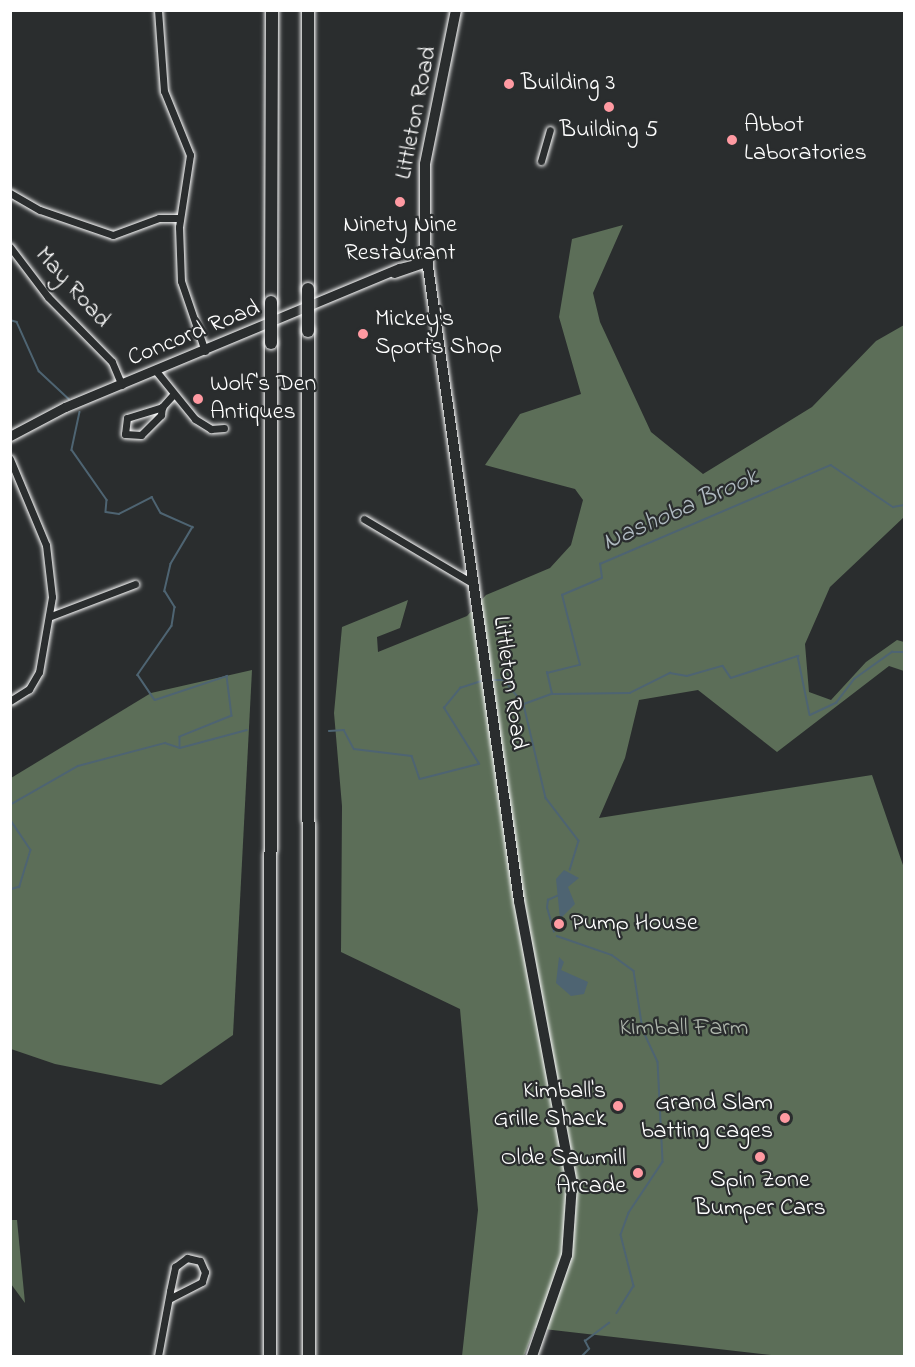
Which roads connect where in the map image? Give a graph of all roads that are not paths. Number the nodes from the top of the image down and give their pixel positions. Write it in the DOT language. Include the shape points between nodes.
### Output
graph roads {
  1 [pos="158,10"];
  2 [pos="272,10"];
  3 [pos="308,10"];
  4 [pos="456,10"];
  5 [pos="550,130"];
  6 [pos="541,161"];
  7 [pos="10,193"];
  8 [pos="180,218"];
  9 [pos="10,247"];
  10 [pos="428,261"];
  11 [pos="205,351"];
  12 [pos="156,371"];
  13 [pos="122,385"];
  14 [pos="172,396"];
  15 [pos="162,407"];
  16 [pos="224,428"];
  17 [pos="10,436"];
  18 [pos="10,459"];
  19 [pos="364,519"];
  20 [pos="135,584"];
  21 [pos="474,584"];
  22 [pos="51,616"];
  23 [pos="10,701"];
  24 [pos="169,1299"];
  25 [pos="159,1356"];
  26 [pos="270,1356"];
  27 [pos="309,1356"];
  28 [pos="532,1356"];
  1 -- 8 [label="street" via="164,91 190,155"];
  2 -- 26 [label="highway, bridge"];
  3 -- 27 [label="highway, bridge"];
  4 -- 10 [label="main road, Littleton Road" via="425,164"];
  5 -- 6 [label="street"];
  7 -- 8 [label="street" via="40,210 113,235 159,218"];
  8 -- 11 [label="street" via="181,281"];
  9 -- 13 [label="street, May Road" via="48,297 112,363"];
  10 -- 11 [label="main road, Concord Road"];
  10 -- 21 [label="main road, Littleton Road"];
  11 -- 12 [label="main road, Concord Road"];
  12 -- 13 [label="main road, Concord Road"];
  12 -- 14 [label="street"];
  13 -- 17 [label="main road, Concord Road"];
  14 -- 15 [label="street"];
  14 -- 16 [label="street" via="205,426"];
  15 -- 15 [label="street" via="161,415 138,437 125,434 127,418"];
  18 -- 22 [label="street" via="46,545"];
  19 -- 21 [label="street"];
  20 -- 22 [label="street"];
  21 -- 28 [label="main road, Littleton Road" via="519,901 571,1174 567,1255"];
  22 -- 23 [label="street" via="36,679"];
  24 -- 24 [label="street" via="177,1264 187,1257 200,1261 205,1272 202,1282"];
  24 -- 25 [label="street"];
}
